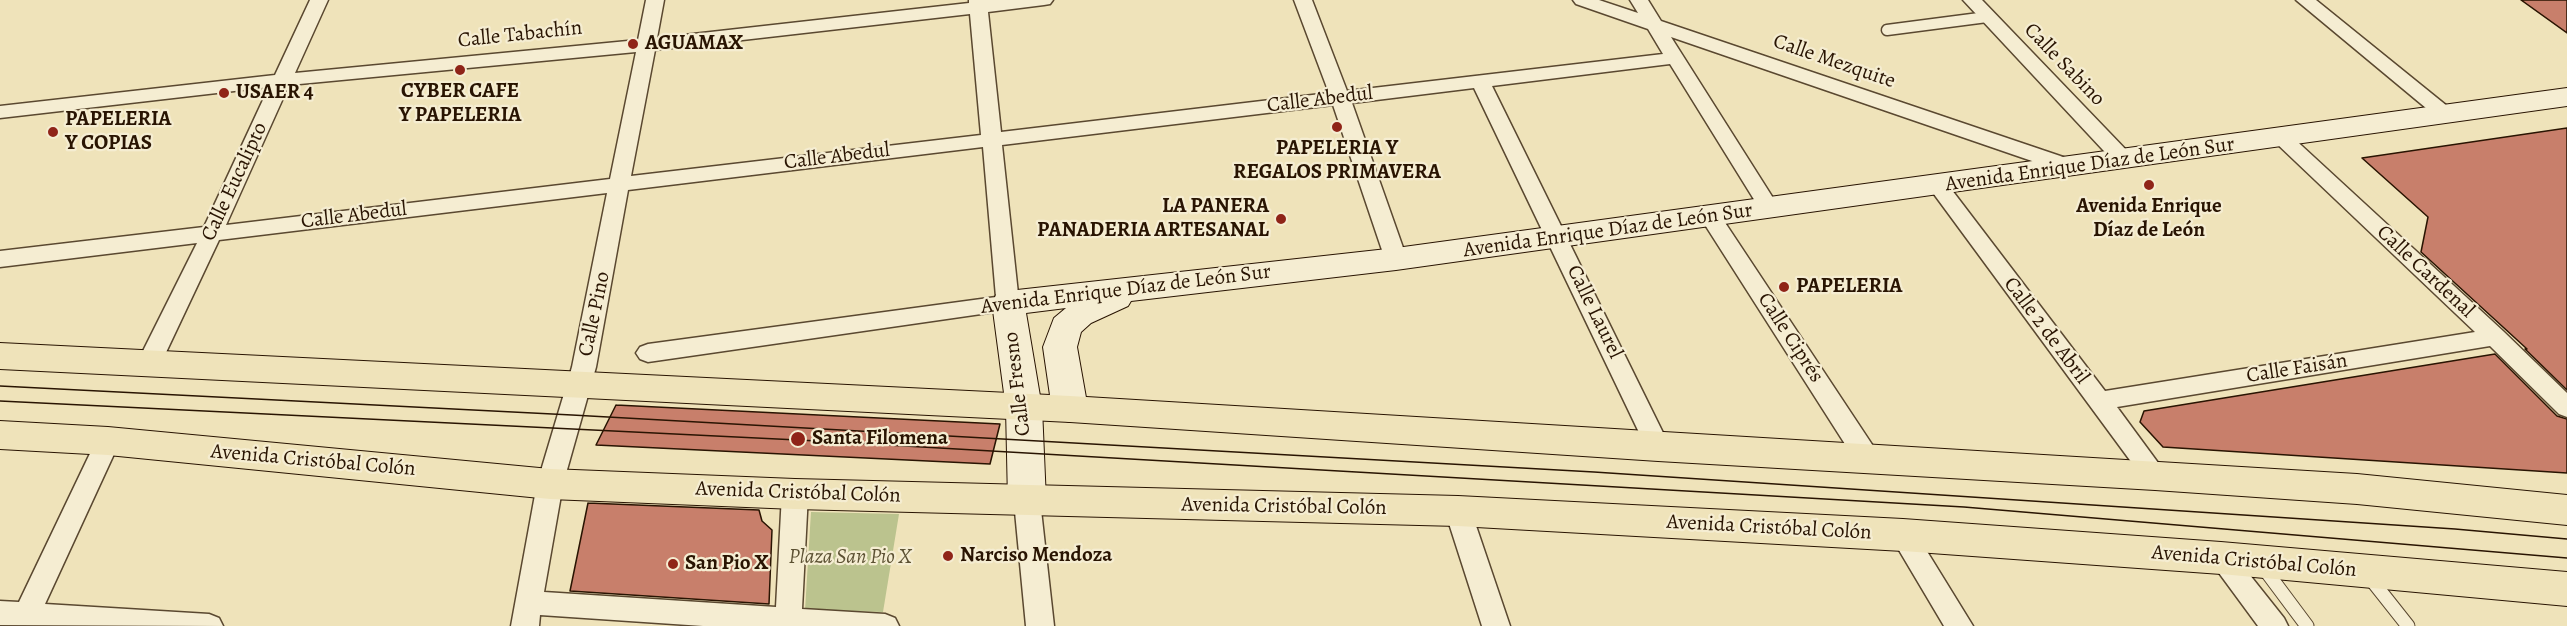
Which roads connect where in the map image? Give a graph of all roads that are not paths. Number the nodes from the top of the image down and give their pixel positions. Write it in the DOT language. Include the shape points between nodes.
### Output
graph roads {
  1 [pos="320,0"];
  2 [pos="656,0"];
  3 [pos="1044,0"];
  4 [pos="1303,0"];
  5 [pos="1582,0"];
  6 [pos="1639,0"];
  7 [pos="1971,0"];
  8 [pos="2305,0"];
  9 [pos="979,4"];
  10 [pos="1988,17"];
  11 [pos="1655,25"];
  12 [pos="1887,30"];
  13 [pos="647,45"];
  14 [pos="1674,58"];
  15 [pos="283,80"];
  16 [pos="1480,81"];
  17 [pos="1340,97"];
  18 [pos="2567,98"];
  19 [pos="0,112"];
  20 [pos="2445,114"];
  21 [pos="992,138"];
  22 [pos="2282,138"];
  23 [pos="2124,160"];
  24 [pos="2071,167"];
  25 [pos="621,183"];
  26 [pos="1938,186"];
  27 [pos="1770,209"];
  28 [pos="1712,217"];
  29 [pos="212,233"];
  30 [pos="1558,237"];
  31 [pos="0,259"];
  32 [pos="1396,259"];
  33 [pos="1140,288"];
  34 [pos="1008,303"];
  35 [pos="2495,337"];
  36 [pos="648,353"];
  37 [pos="0,356"];
  38 [pos="149,363"];
  39 [pos="579,385"];
  40 [pos="2099,401"];
  41 [pos="1024,408"];
  42 [pos="2567,408"];
  43 [pos="1070,409"];
  44 [pos="0,435"];
  45 [pos="108,441"];
  46 [pos="1658,447"];
  47 [pos="1868,459"];
  48 [pos="2155,476"];
  49 [pos="550,484"];
  50 [pos="795,494"];
  51 [pos="1027,501"];
  52 [pos="2567,510"];
  53 [pos="1458,512"];
  54 [pos="1903,535"];
  55 [pos="2221,558"];
  56 [pos="2259,561"];
  57 [pos="2364,570"];
  58 [pos="2567,589"];
  59 [pos="527,615"];
  60 [pos="16,618"];
  61 [pos="788,623"];
  62 [pos="209,626"];
  63 [pos="885,626"];
  64 [pos="1040,626"];
  65 [pos="1496,626"];
  66 [pos="1959,626"];
  67 [pos="2274,626"];
  68 [pos="2307,626"];
  69 [pos="2408,626"];
  1 -- 15 [label="street, Calle Eucalipto"];
  2 -- 13 [label="street, Calle Pino"];
  3 -- 9 [label="street, Calle Tabachín"];
  4 -- 17 [label="street"];
  5 -- 11 [label="street, Calle Mezquite"];
  6 -- 11 [label="street"];
  7 -- 10 [label="street, Calle Sabino"];
  8 -- 20 [label="street"];
  9 -- 13 [label="street, Calle Tabachín"];
  9 -- 21 [label="street, Calle Fresno"];
  10 -- 12 [label="lane"];
  10 -- 23 [label="street, Calle Sabino"];
  11 -- 14 [label="street"];
  11 -- 24 [label="street, Calle Mezquite"];
  13 -- 15 [label="street, Calle Tabachín"];
  13 -- 25 [label="street, Calle Pino"];
  14 -- 16 [label="street, Calle Abedul"];
  14 -- 27 [label="street"];
  15 -- 19 [label="street, Calle Tabachín"];
  15 -- 29 [label="street, Calle Eucalipto"];
  16 -- 17 [label="street, Calle Abedul"];
  16 -- 30 [label="street, Calle Laurel"];
  17 -- 21 [label="street, Calle Abedul"];
  17 -- 32 [label="street"];
  18 -- 20 [label="main road, Avenida Enrique Díaz de León Sur"];
  20 -- 22 [label="main road, Avenida Enrique Díaz de León Sur"];
  21 -- 25 [label="street, Calle Abedul"];
  21 -- 34 [label="street, Calle Fresno"];
  22 -- 23 [label="main road, Avenida Enrique Díaz de León Sur"];
  22 -- 35 [label="street, Calle Cardenal"];
  23 -- 24 [label="main road, Avenida Enrique Díaz de León Sur"];
  24 -- 26 [label="main road, Avenida Enrique Díaz de León Sur"];
  25 -- 29 [label="street, Calle Abedul"];
  25 -- 39 [label="street, Calle Pino"];
  26 -- 27 [label="main road, Avenida Enrique Díaz de León Sur"];
  26 -- 40 [label="street, Calle 2 de Abril"];
  27 -- 28 [label="main road, Avenida Enrique Díaz de León Sur"];
  28 -- 30 [label="main road, Avenida Enrique Díaz de León Sur"];
  28 -- 47 [label="street, Calle Ciprés"];
  29 -- 31 [label="street, Calle Abedul"];
  29 -- 38 [label="street, Calle Eucalipto"];
  30 -- 32 [label="main road, Avenida Enrique Díaz de León Sur"];
  30 -- 46 [label="street, Calle Laurel"];
  32 -- 33 [label="main road, Avenida Enrique Díaz de León Sur"];
  33 -- 34 [label="main road, Avenida Enrique Díaz de León Sur"];
  33 -- 43 [label="main road" via="1094,306 1066,327 1060,346"];
  34 -- 36 [label="street, Avenida Enrique Díaz de León Sur"];
  34 -- 41 [label="main road, Calle Fresno"];
  35 -- 40 [label="street, Calle Faisán"];
  35 -- 42 [label="street, Calle Cardenal"];
  37 -- 38 [label="main road"];
  38 -- 39 [label="main road"];
  39 -- 41 [label="main road"];
  39 -- 49 [label="street, Calle Pino"];
  40 -- 48 [label="street, Calle 2 de Abril"];
  41 -- 43 [label="main road"];
  41 -- 51 [label="main road, Calle Fresno"];
  43 -- 46 [label="main road"];
  44 -- 45 [label="main road, Avenida Cristóbal Colón"];
  45 -- 49 [label="main road, Avenida Cristóbal Colón"];
  45 -- 60 [label="street"];
  46 -- 47 [label="main road"];
  47 -- 48 [label="main road"];
  48 -- 52 [label="main road" via="2356,489"];
  49 -- 50 [label="main road, Avenida Cristóbal Colón"];
  49 -- 59 [label="street, Calle Pino"];
  50 -- 51 [label="main road, Avenida Cristóbal Colón"];
  50 -- 61 [label="street"];
  51 -- 53 [label="main road, Avenida Cristóbal Colón"];
  51 -- 64 [label="street, Calle Fresno"];
  53 -- 54 [label="main road, Avenida Cristóbal Colón"];
  53 -- 65 [label="street"];
  54 -- 55 [label="main road, Avenida Cristóbal Colón"];
  54 -- 66 [label="street"];
  55 -- 56 [label="main road, Avenida Cristóbal Colón"];
  55 -- 67 [label="street"];
  56 -- 57 [label="main road, Avenida Cristóbal Colón"];
  56 -- 68 [label="lane"];
  57 -- 58 [label="main road, Avenida Cristóbal Colón"];
  57 -- 69 [label="lane"];
  59 -- 61 [label="street"];
  60 -- 62 [label="street"];
  61 -- 63 [label="street"];
}
